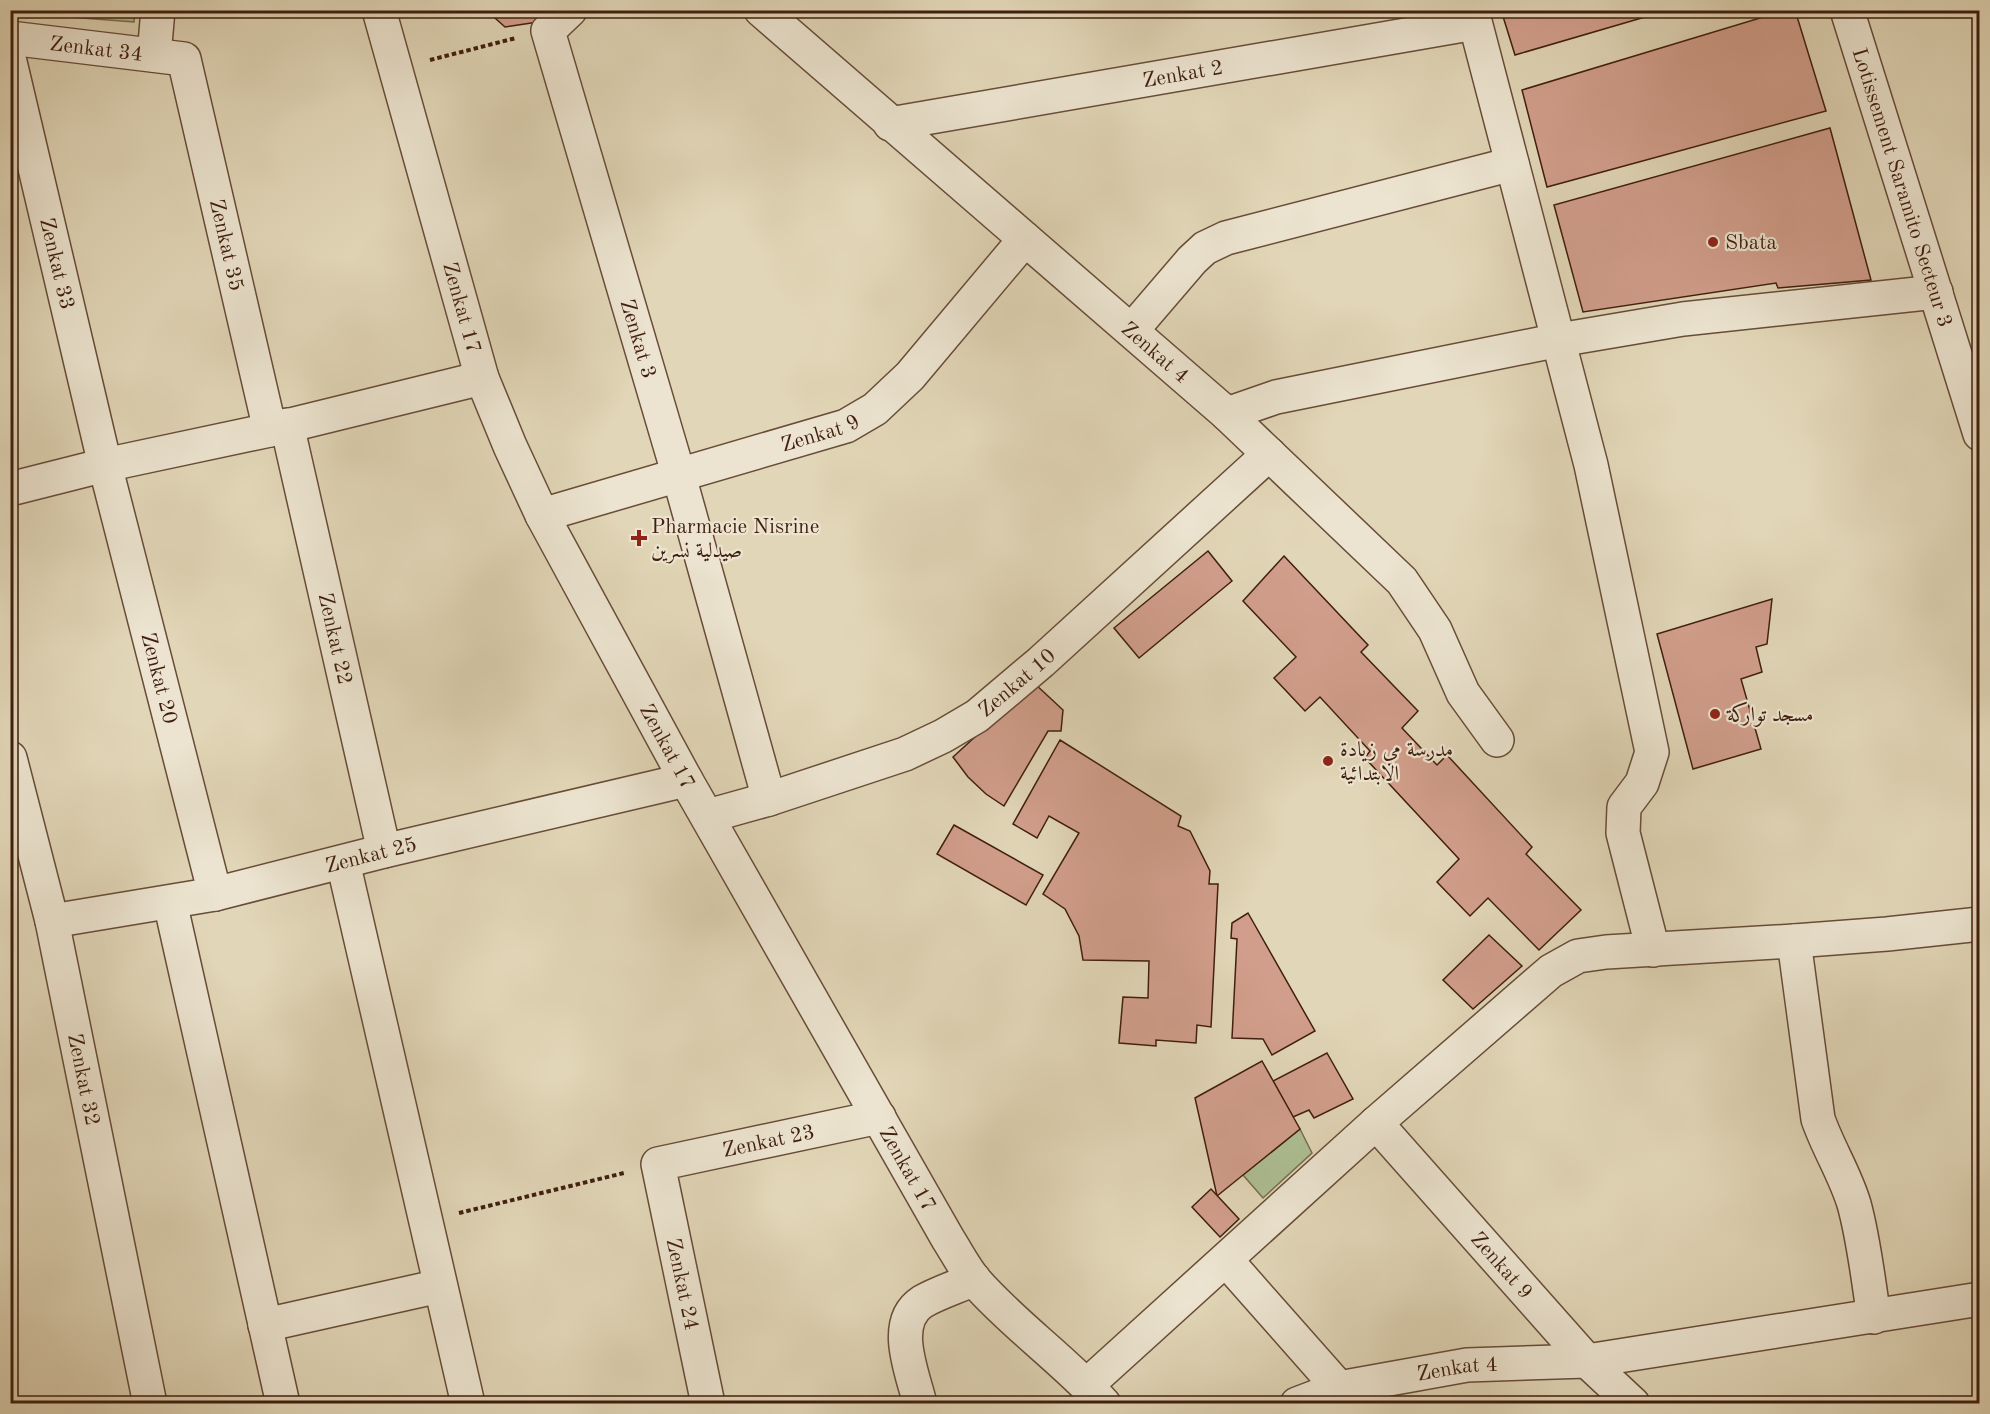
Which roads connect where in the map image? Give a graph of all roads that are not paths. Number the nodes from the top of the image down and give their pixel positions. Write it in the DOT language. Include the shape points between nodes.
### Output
graph roads {
  1 [pos="379,10"];
  2 [pos="761,10"];
  3 [pos="1847,10"];
  4 [pos="162,12"];
  5 [pos="1474,17"];
  6 [pos="559,21"];
  7 [pos="10,38"];
  8 [pos="169,57"];
  9 [pos="10,62"];
  10 [pos="890,124"];
  11 [pos="1512,164"];
  12 [pos="1025,239"];
  13 [pos="1936,292"];
  14 [pos="1132,330"];
  15 [pos="1559,340"];
  16 [pos="1969,364"];
  17 [pos="482,378"];
  18 [pos="1227,414"];
  19 [pos="278,428"];
  20 [pos="1980,434"];
  21 [pos="1269,454"];
  22 [pos="105,465"];
  23 [pos="679,476"];
  24 [pos="10,489"];
  25 [pos="542,515"];
  26 [pos="1497,740"];
  27 [pos="10,758"];
  28 [pos="686,780"];
  29 [pos="769,799"];
  30 [pos="708,816"];
  31 [pos="384,851"];
  32 [pos="343,862"];
  33 [pos="215,894"];
  34 [pos="170,902"];
  35 [pos="52,921"];
  36 [pos="1980,924"];
  37 [pos="1794,942"];
  38 [pos="1653,950"];
  39 [pos="879,1117"];
  40 [pos="1376,1123"];
  41 [pos="658,1164"];
  42 [pos="1226,1260"];
  43 [pos="974,1280"];
  44 [pos="441,1286"];
  45 [pos="1980,1299"];
  46 [pos="1874,1317"];
  47 [pos="265,1325"];
  48 [pos="1587,1361"];
  49 [pos="1339,1388"];
  50 [pos="1096,1394"];
  51 [pos="150,1404"];
  52 [pos="283,1404"];
  53 [pos="468,1404"];
  54 [pos="708,1404"];
  55 [pos="920,1404"];
  56 [pos="1297,1404"];
  57 [pos="1633,1404"];
  1 -- 17 [label="street, Zenkat 17"];
  2 -- 10 [label="street, Zenkat 4"];
  3 -- 13 [label="street, Lotissement Saramito Secteur 3"];
  4 -- 8 [label="street, Zenkat 35"];
  5 -- 10 [label="street, Zenkat 2"];
  5 -- 11 [label="street"];
  6 -- 23 [label="street, Zenkat 3"];
  7 -- 8 [label="street, Zenkat 34"];
  8 -- 19 [label="street, Zenkat 35"];
  9 -- 22 [label="street, Zenkat 33"];
  10 -- 12 [label="street, Zenkat 4"];
  11 -- 14 [label="street" via="1226,238 1205,248 1192,260"];
  11 -- 15 [label="street"];
  12 -- 14 [label="street, Zenkat 4"];
  12 -- 23 [label="street, Zenkat 9" via="910,376 875,409 846,426"];
  13 -- 15 [label="street" via="1683,319"];
  13 -- 16 [label="street, Lotissement Saramito Secteur 3"];
  14 -- 18 [label="street, Zenkat 4"];
  15 -- 18 [label="street" via="1276,397"];
  15 -- 38 [label="street" via="1591,465 1652,752 1642,783 1624,807 1623,833"];
  16 -- 20 [label="street, Lotissement Saramito Secteur 3"];
  17 -- 19 [label="street"];
  17 -- 25 [label="street, Zenkat 17"];
  18 -- 21 [label="street, Zenkat 4"];
  19 -- 22 [label="street"];
  19 -- 31 [label="street, Zenkat 22"];
  21 -- 26 [label="street, Zenkat 4" via="1402,581 1435,630 1463,693"];
  21 -- 29 [label="street, Zenkat 10" via="977,716 905,754"];
  22 -- 24 [label="street"];
  22 -- 33 [label="street, Zenkat 20"];
  23 -- 25 [label="street, Zenkat 9"];
  23 -- 29 [label="street, Zenkat 3"];
  25 -- 28 [label="street, Zenkat 17"];
  27 -- 35 [label="street, Zenkat 32"];
  28 -- 30 [label="street, Zenkat 17"];
  28 -- 31 [label="street, Zenkat 25"];
  29 -- 30 [label="street, Zenkat 10"];
  30 -- 39 [label="street, Zenkat 17"];
  31 -- 32 [label="street, Zenkat 25"];
  32 -- 33 [label="street, Zenkat 25"];
  32 -- 44 [label="street"];
  33 -- 34 [label="street, Zenkat 25"];
  34 -- 35 [label="street, Zenkat 25"];
  34 -- 47 [label="street"];
  35 -- 51 [label="street, Zenkat 32"];
  36 -- 37 [label="street"];
  37 -- 38 [label="street"];
  37 -- 46 [label="street" via="1818,1119 1854,1204"];
  38 -- 40 [label="street" via="1578,956 1551,970"];
  39 -- 41 [label="street, Zenkat 23"];
  39 -- 43 [label="street, Zenkat 17"];
  40 -- 42 [label="street"];
  40 -- 48 [label="street, Zenkat 9"];
  41 -- 54 [label="street, Zenkat 24"];
  42 -- 49 [label="street"];
  42 -- 50 [label="street"];
  43 -- 50 [label="street, Zenkat 17"];
  43 -- 55 [label="street" via="922,1303 905,1325"];
  44 -- 47 [label="street"];
  44 -- 53 [label="street"];
  45 -- 46 [label="street, Zenkat 4"];
  46 -- 48 [label="street, Zenkat 4"];
  47 -- 52 [label="street"];
  48 -- 49 [label="street, Zenkat 4" via="1467,1365"];
  48 -- 57 [label="street, Zenkat 9"];
  49 -- 56 [label="street, Zenkat 4"];
}
